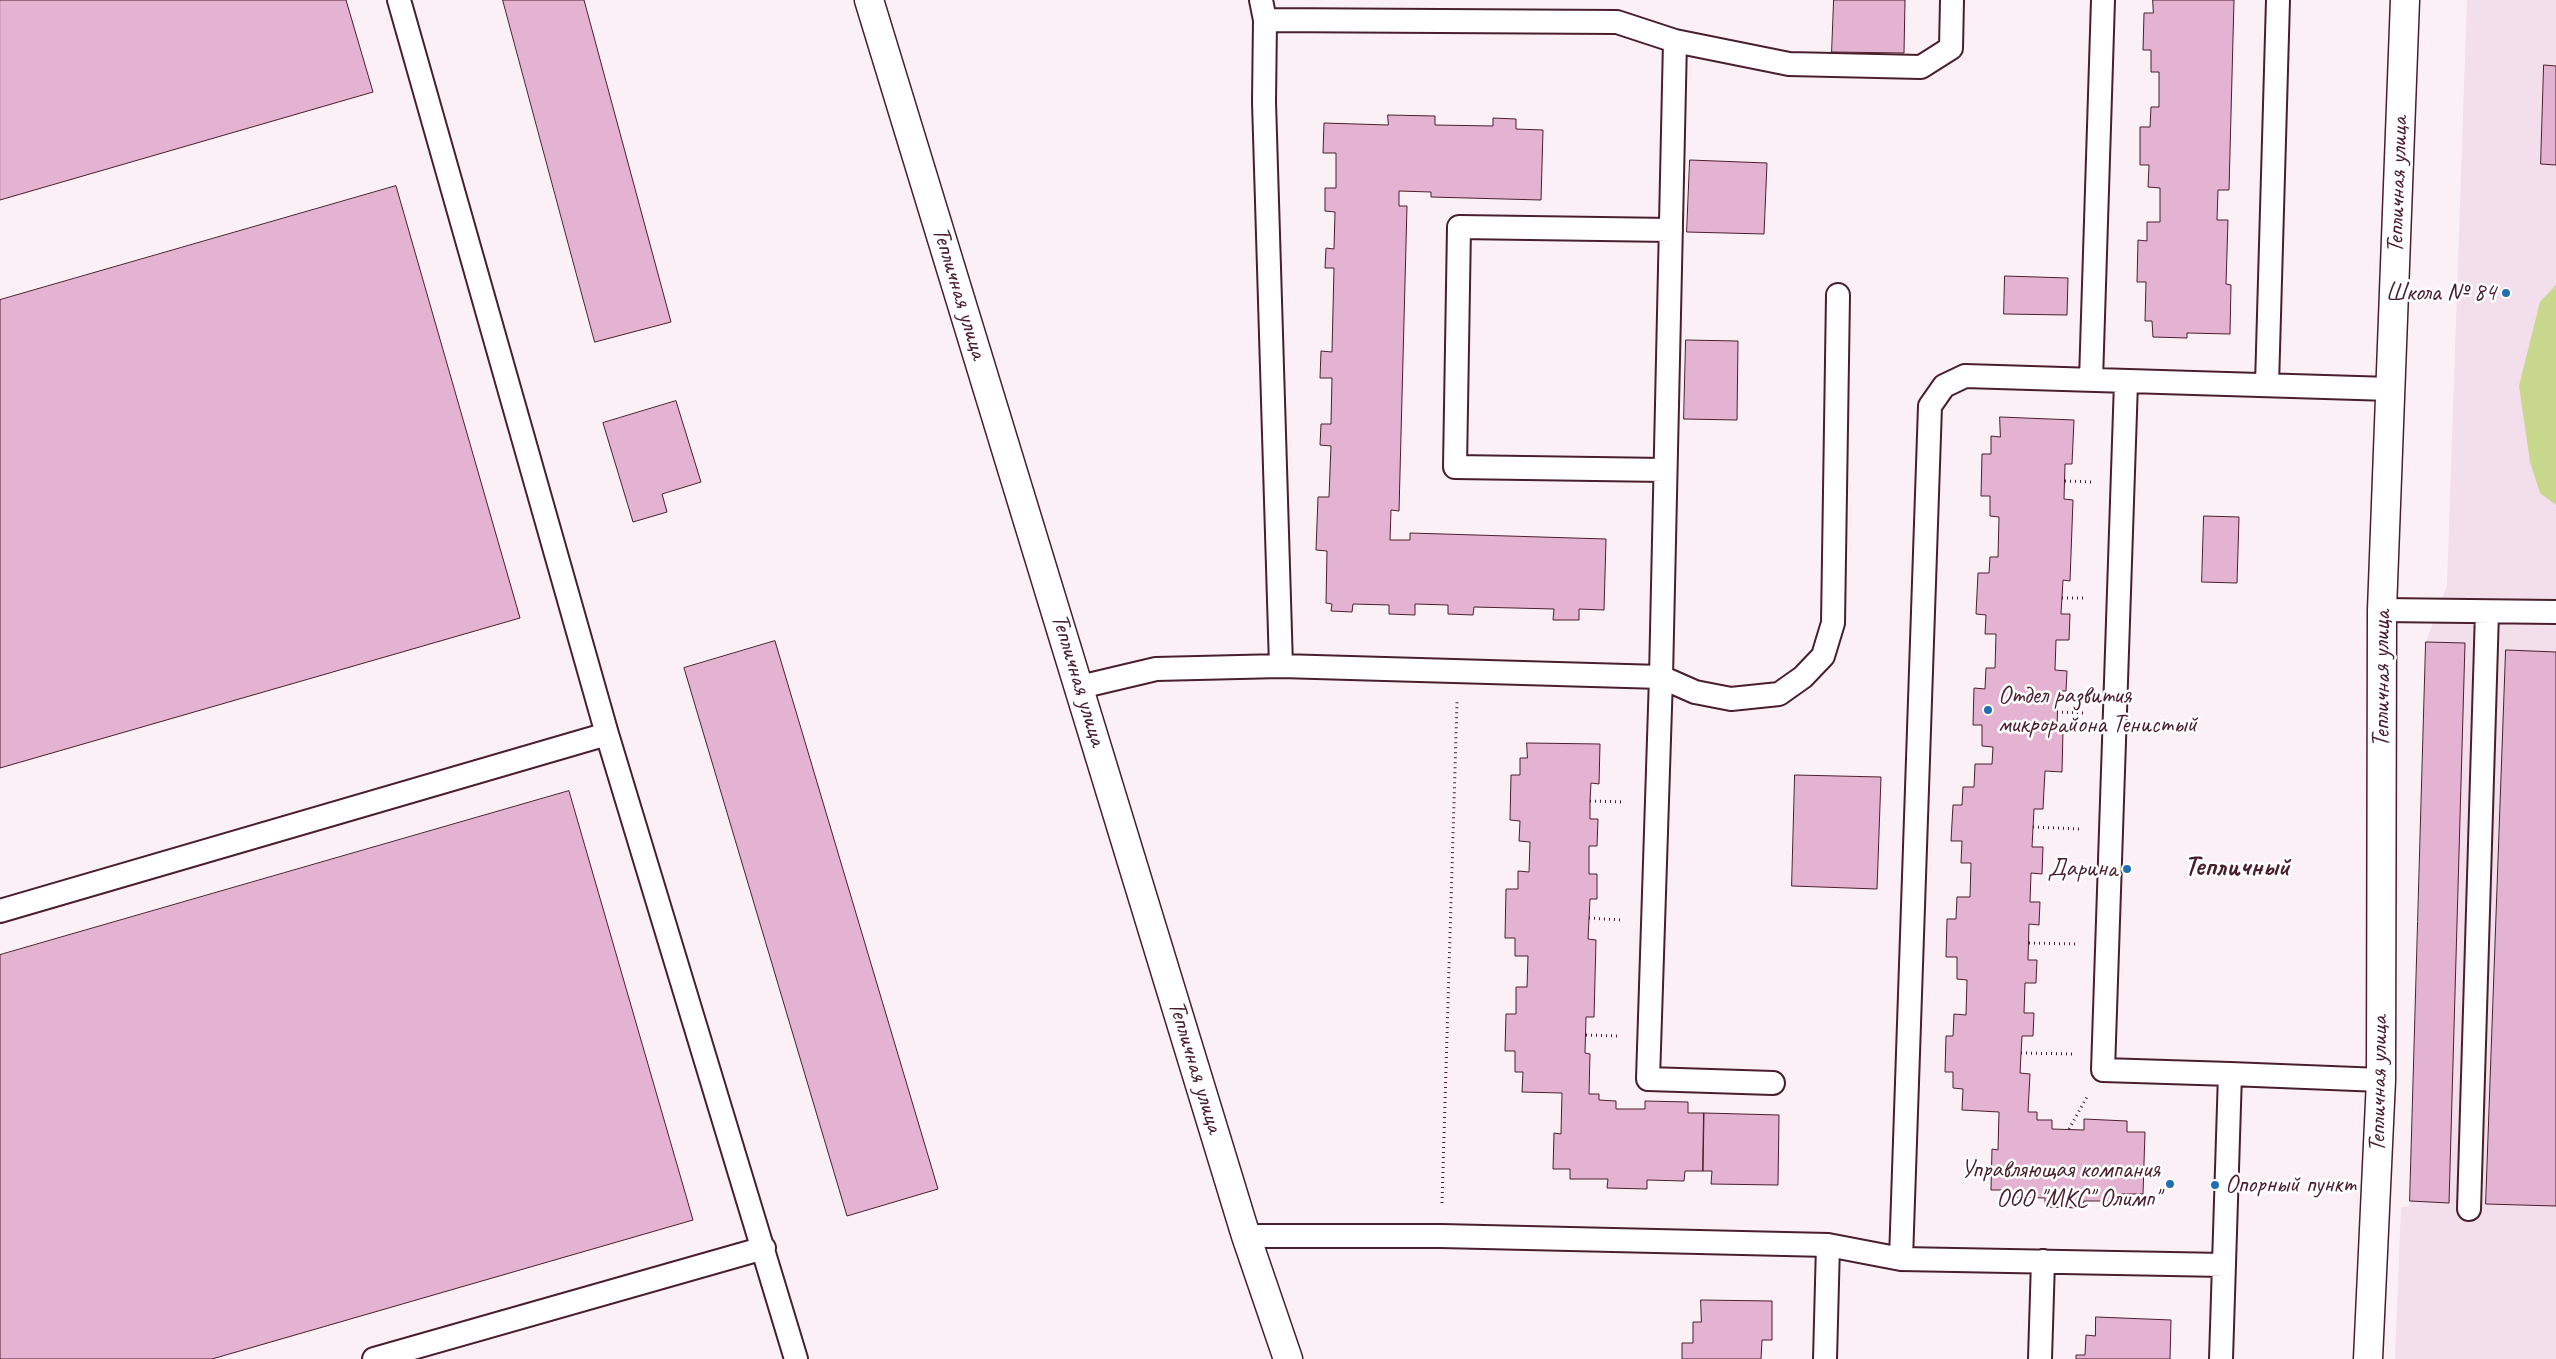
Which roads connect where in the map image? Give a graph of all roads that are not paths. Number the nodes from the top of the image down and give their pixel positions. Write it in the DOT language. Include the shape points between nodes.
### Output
graph roads {
  1 [pos="399,0"];
  2 [pos="869,0"];
  3 [pos="1952,0"];
  4 [pos="2103,0"];
  5 [pos="2278,0"];
  6 [pos="2405,0"];
  7 [pos="1263,10"];
  8 [pos="1675,41"];
  9 [pos="1671,230"];
  10 [pos="1838,296"];
  11 [pos="2091,380"];
  12 [pos="2126,382"];
  13 [pos="2267,385"];
  14 [pos="2390,389"];
  15 [pos="1665,470"];
  16 [pos="2382,610"];
  17 [pos="2487,612"];
  18 [pos="2556,612"];
  19 [pos="1282,666"];
  20 [pos="1661,677"];
  21 [pos="1080,687"];
  22 [pos="607,734"];
  23 [pos="0,911"];
  24 [pos="2230,1074"];
  25 [pos="2380,1080"];
  26 [pos="1773,1083"];
  27 [pos="2469,1210"];
  28 [pos="1246,1236"];
  29 [pos="1828,1245"];
  30 [pos="764,1248"];
  31 [pos="1901,1259"];
  32 [pos="2043,1261"];
  33 [pos="2224,1265"];
  34 [pos="374,1359"];
  35 [pos="796,1359"];
  36 [pos="1288,1359"];
  37 [pos="1825,1359"];
  38 [pos="2040,1359"];
  39 [pos="2221,1359"];
  40 [pos="2368,1359"];
  1 -- 22 [label="lane"];
  2 -- 21 [label="street, Тепличная улица"];
  3 -- 8 [label="lane" via="1951,48 1921,67 1788,64"];
  4 -- 11 [label="lane"];
  5 -- 13 [label="lane"];
  6 -- 14 [label="street, Тепличная улица"];
  7 -- 8 [label="lane" via="1617,22"];
  7 -- 19 [label="lane"];
  8 -- 9 [label="lane"];
  9 -- 15 [label="lane"];
  9 -- 15 [label="lane" via="1459,227 1458,237 1455,467"];
  10 -- 20 [label="lane" via="1834,623 1823,656 1803,677 1779,694 1732,699 1695,692"];
  11 -- 12 [label="lane"];
  11 -- 31 [label="lane" via="1965,376 1944,386 1930,406"];
  12 -- 13 [label="lane"];
  12 -- 24 [label="lane" via="2103,1070"];
  13 -- 14 [label="lane"];
  14 -- 16 [label="street, Тепличная улица"];
  15 -- 20 [label="lane"];
  16 -- 17 [label="lane"];
  16 -- 25 [label="street, Тепличная улица"];
  17 -- 18 [label="lane"];
  17 -- 27 [label="lane"];
  19 -- 20 [label="lane"];
  19 -- 21 [label="lane" via="1156,669"];
  20 -- 26 [label="lane" via="1648,1079"];
  21 -- 28 [label="street, Тепличная улица"];
  22 -- 23 [label="lane"];
  22 -- 30 [label="lane"];
  24 -- 25 [label="lane"];
  24 -- 33 [label="lane"];
  25 -- 40 [label="street, Тепличная улица"];
  28 -- 29 [label="lane" via="1441,1236"];
  28 -- 36 [label="street, Тепличная улица"];
  29 -- 31 [label="lane"];
  29 -- 37 [label="lane"];
  30 -- 34 [label="lane"];
  30 -- 35 [label="lane"];
  31 -- 32 [label="lane"];
  32 -- 33 [label="lane"];
  32 -- 38 [label="lane"];
  33 -- 39 [label="lane"];
}
